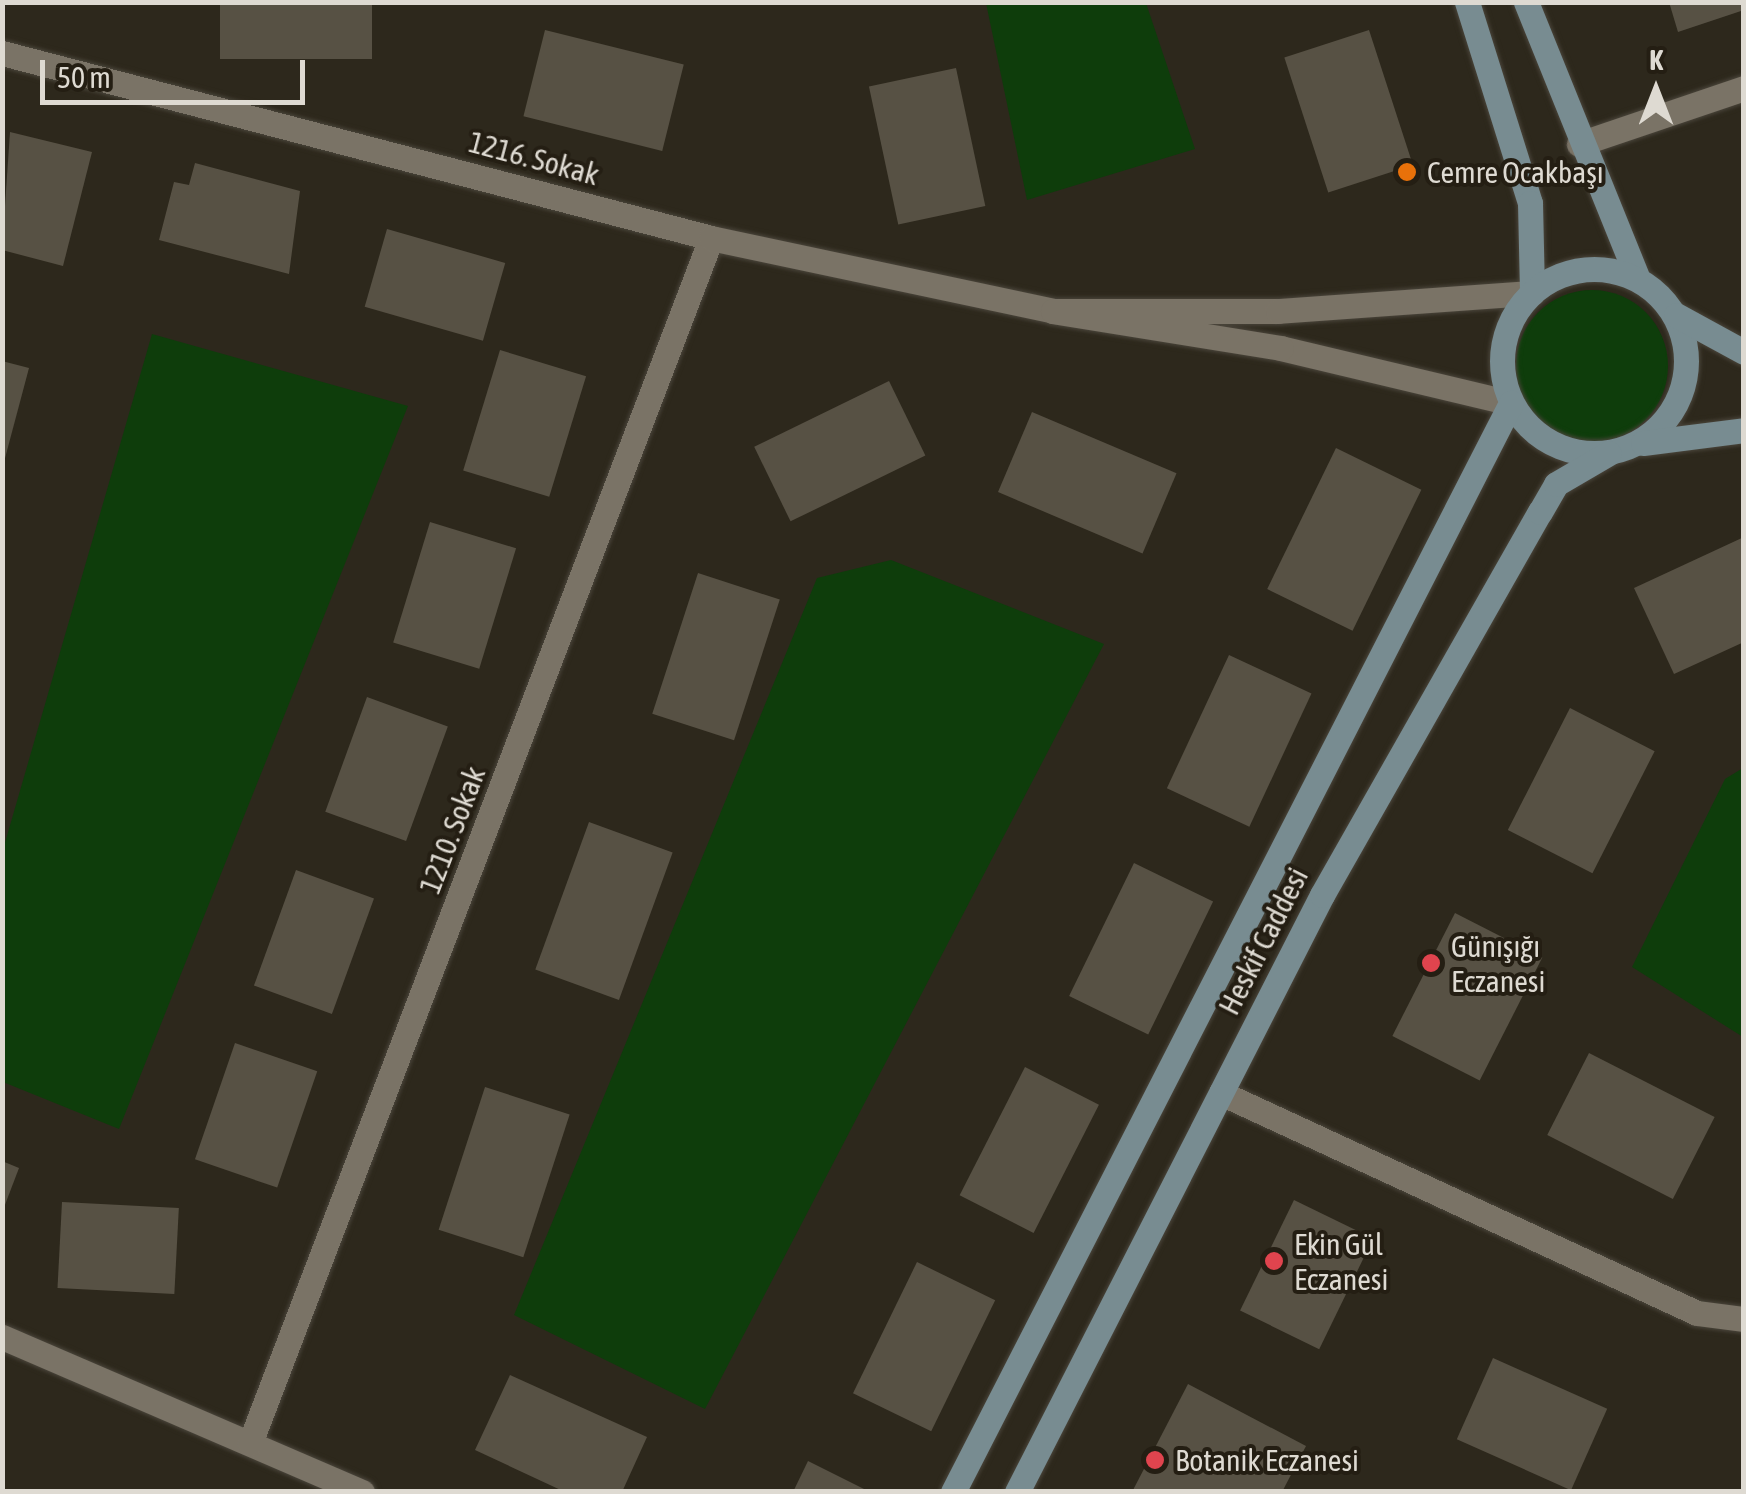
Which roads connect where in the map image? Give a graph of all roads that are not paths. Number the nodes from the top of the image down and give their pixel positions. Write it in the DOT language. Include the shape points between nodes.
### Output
graph roads {
  1 [pos="1467,2"];
  2 [pos="1526,2"];
  3 [pos="2,54"];
  4 [pos="1744,88"];
  5 [pos="1579,144"];
  6 [pos="712,238"];
  7 [pos="1638,279"];
  8 [pos="1532,292"];
  9 [pos="1052,311"];
  10 [pos="1676,316"];
  11 [pos="1744,352"];
  12 [pos="1511,403"];
  13 [pos="1744,430"];
  14 [pos="1638,444"];
  15 [pos="1609,453"];
  16 [pos="1221,1092"];
  17 [pos="1744,1319"];
  18 [pos="2,1337"];
  19 [pos="250,1443"];
  20 [pos="362,1492"];
  21 [pos="953,1492"];
  22 [pos="1017,1492"];
  1 -- 8 [label="main road" via="1530,203"];
  2 -- 5 [label="main road"];
  3 -- 6 [label="street, 1216. Sokak"];
  4 -- 5 [label="street"];
  5 -- 7 [label="main road"];
  6 -- 9 [label="street, 1216. Sokak"];
  6 -- 19 [label="street, 1210. Sokak"];
  7 -- 8 [label="main road" via="1583,269"];
  7 -- 10 [label="main road"];
  8 -- 9 [label="street" via="1278,311"];
  8 -- 12 [label="main road" via="1503,344"];
  9 -- 12 [label="street" via="1281,348"];
  10 -- 11 [label="main road"];
  10 -- 14 [label="main road" via="1687,370 1680,400"];
  12 -- 15 [label="main road" via="1552,444"];
  12 -- 21 [label="main road"];
  13 -- 14 [label="main road"];
  14 -- 15 [label="main road"];
  15 -- 16 [label="main road, Heskif Caddesi" via="1556,484"];
  16 -- 17 [label="street" via="1607,1274 1697,1313"];
  16 -- 22 [label="main road, Heskif Caddesi"];
  18 -- 19 [label="street"];
  19 -- 20 [label="street"];
}
